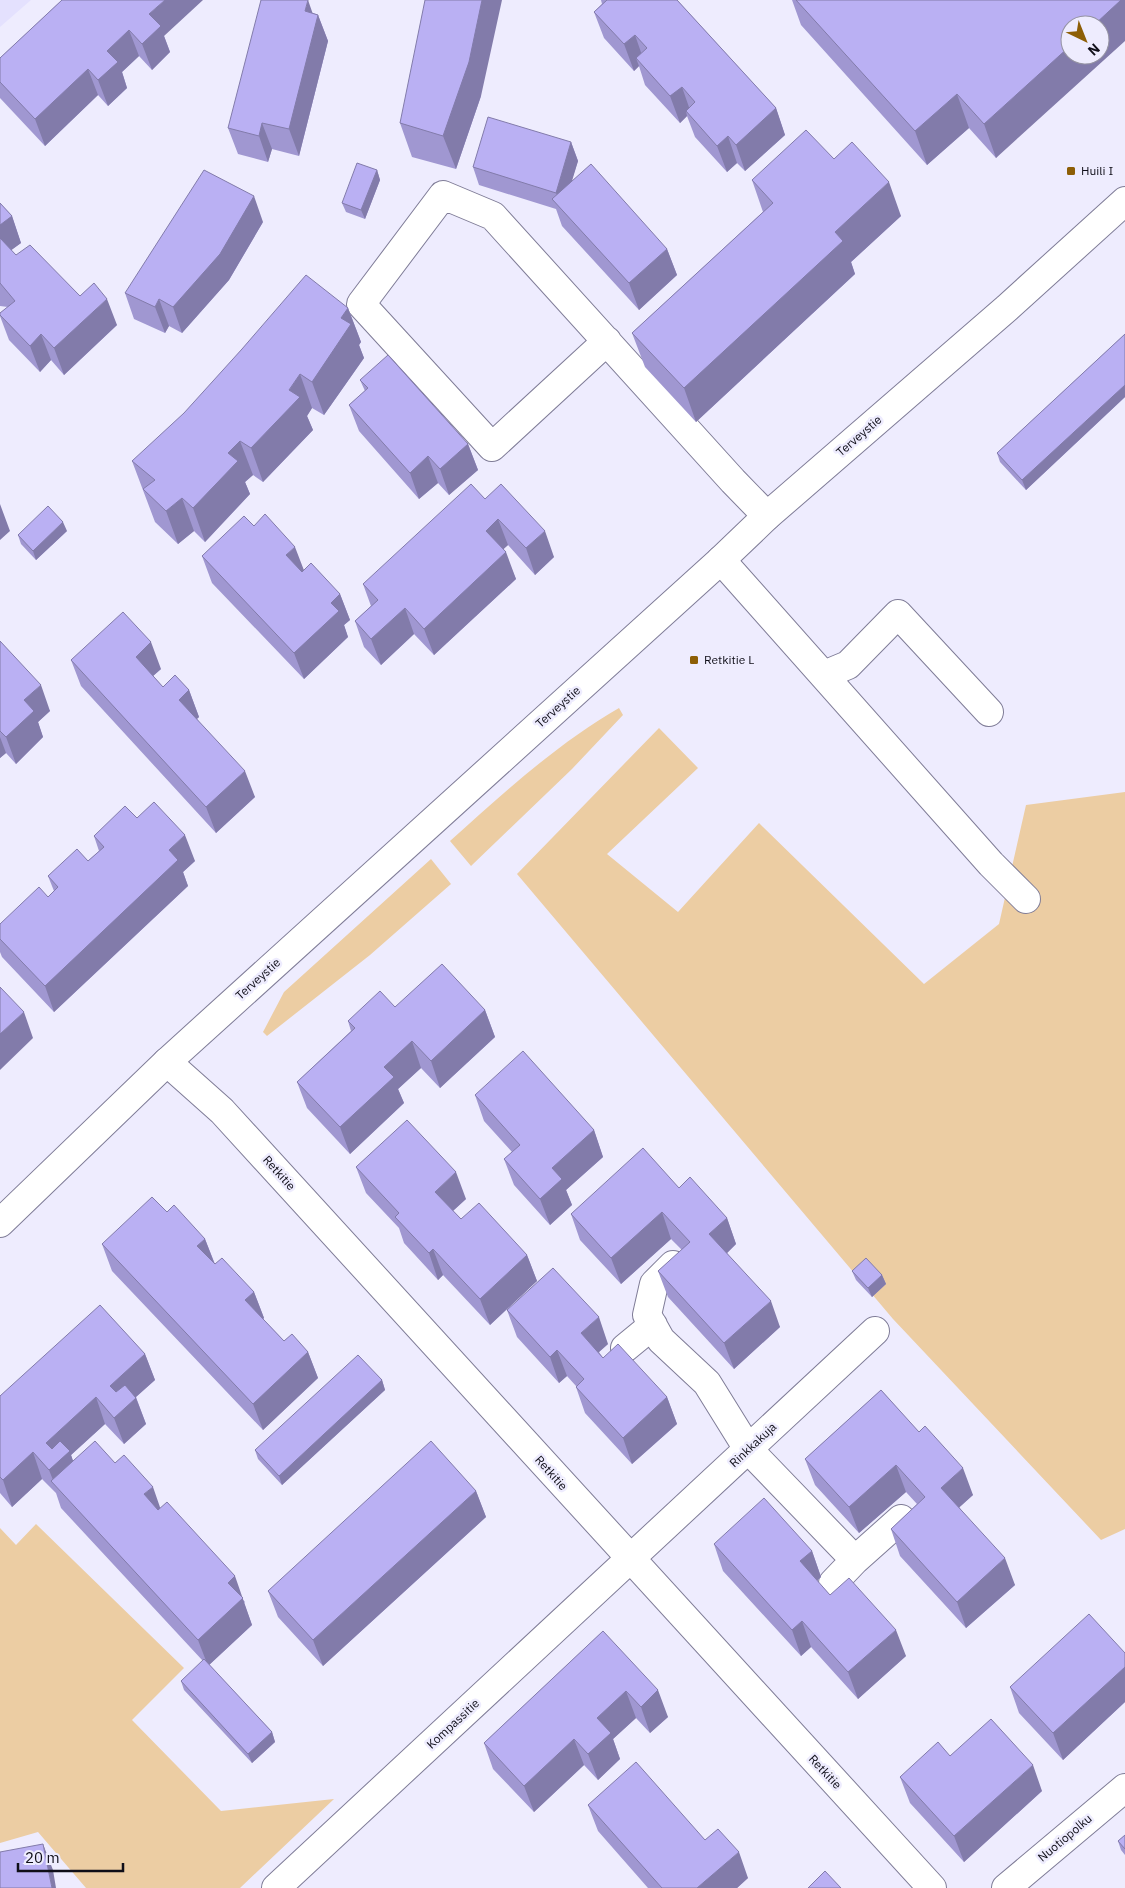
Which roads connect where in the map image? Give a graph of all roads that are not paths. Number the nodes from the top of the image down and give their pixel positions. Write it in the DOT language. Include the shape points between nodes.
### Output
graph roads {
  1 [pos="1125,201"];
  2 [pos="607,341"];
  3 [pos="767,516"];
  4 [pos="720,560"];
  5 [pos="824,675"];
  6 [pos="989,712"];
  7 [pos="1026,899"];
  8 [pos="167,1062"];
  9 [pos="0,1223"];
  10 [pos="673,1265"];
  11 [pos="653,1325"];
  12 [pos="875,1331"];
  13 [pos="625,1348"];
  14 [pos="748,1449"];
  15 [pos="901,1519"];
  16 [pos="631,1559"];
  17 [pos="855,1560"];
  18 [pos="832,1583"];
  19 [pos="1125,1788"];
  20 [pos="276,1888"];
  21 [pos="932,1888"];
  22 [pos="1006,1888"];
  1 -- 3 [label="street, Terveystie"];
  2 -- 2 [label="street" via="493,216 443,195 361,304 492,447"];
  2 -- 3 [label="street"];
  3 -- 4 [label="street, Terveystie"];
  4 -- 5 [label="street"];
  4 -- 8 [label="street, Terveystie"];
  5 -- 6 [label="street" via="848,665 898,614"];
  5 -- 7 [label="street" via="991,864"];
  8 -- 9 [label="street, Terveystie"];
  8 -- 16 [label="street, Retkitie" via="222,1111"];
  10 -- 11 [label="street" via="654,1284 648,1314"];
  11 -- 13 [label="street"];
  11 -- 14 [label="street" via="661,1340 707,1384"];
  12 -- 14 [label="street, Rinkkakuja"];
  14 -- 16 [label="street, Rinkkakuja"];
  14 -- 17 [label="street"];
  15 -- 17 [label="street"];
  16 -- 20 [label="street, Kompassitie"];
  16 -- 21 [label="street, Retkitie"];
  17 -- 18 [label="street"];
  19 -- 22 [label="street, Nuotiopolku"];
}
